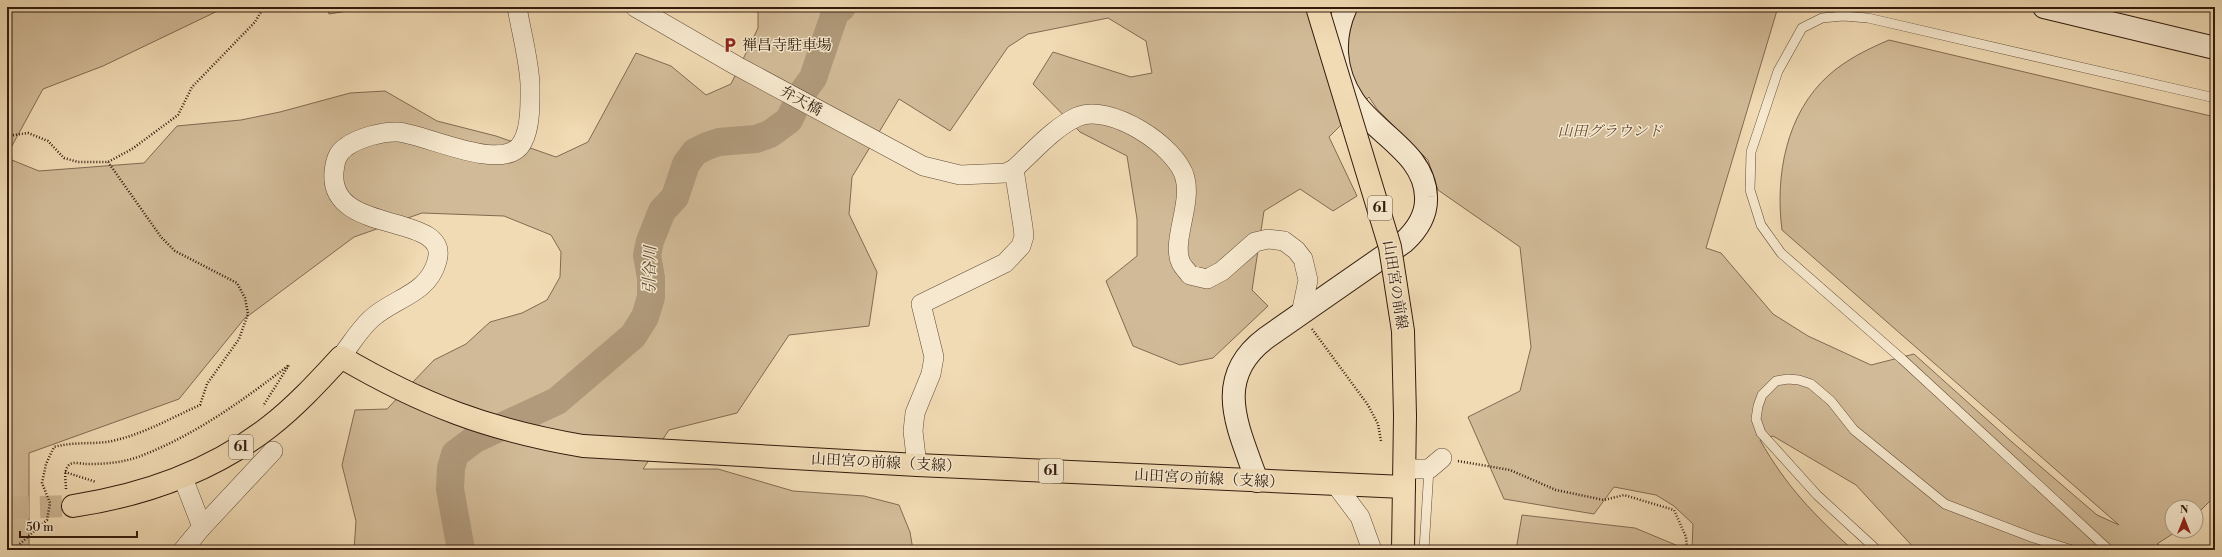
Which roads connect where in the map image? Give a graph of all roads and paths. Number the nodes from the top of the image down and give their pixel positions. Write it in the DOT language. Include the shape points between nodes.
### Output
graph roads {
  1 [pos="264,7"];
  2 [pos="517,7"];
  3 [pos="636,7"];
  4 [pos="1317,7"];
  5 [pos="1346,7"];
  6 [pos="2044,7"];
  7 [pos="2215,48"];
  8 [pos="2215,98"];
  9 [pos="7,136"];
  10 [pos="108,162"];
  11 [pos="1014,169"];
  12 [pos="1301,314"];
  13 [pos="341,357"];
  14 [pos="262,408"];
  15 [pos="1381,441"];
  16 [pos="273,452"];
  17 [pos="1435,463"];
  18 [pos="917,465"];
  19 [pos="65,472"];
  20 [pos="183,478"];
  21 [pos="1405,478"];
  22 [pos="1257,481"];
  23 [pos="98,483"];
  24 [pos="1336,485"];
  25 [pos="70,500"];
  26 [pos="202,527"];
  27 [pos="13,550"];
  28 [pos="183,550"];
  29 [pos="1372,550"];
  30 [pos="1403,550"];
  31 [pos="1424,550"];
  32 [pos="1687,550"];
  33 [pos="1877,550"];
  34 [pos="2072,550"];
  35 [pos="2109,550"];
  1 -- 10 [label="path" via="246,32 192,87 178,115 132,149"];
  2 -- 13 [label="street" via="530,82 527,129 523,142 515,150 505,154 475,153 396,132 358,141 346,146 338,154 334,176 343,201 352,210 425,234 437,249 438,260 429,277 416,291 385,307 370,319"];
  3 -- 11 [label="street, 弁天橋" via="737,66 910,160 936,171 960,175 994,175"];
  4 -- 21 [label="main road, 山田宮の前線 / 61, bridge" via="1390,247 1402,313 1406,416"];
  5 -- 12 [label="street" via="1336,45 1338,67 1353,100 1417,166 1425,186 1426,207 1418,228 1404,242"];
  6 -- 7 [label="street"];
  8 -- 35 [label="lane" via="1868,18 1822,18 1802,28 1778,71 1751,152 1750,190 1761,225 1781,252 1902,359"];
  9 -- 10 [label="path" via="28,133 48,141 64,158 78,162"];
  10 -- 27 [label="path" via="161,237 175,252 237,283 245,298 248,314 240,339 207,384 200,405 135,435 106,442 54,446 46,464 42,483 50,503 47,520"];
  11 -- 12 [label="street" via="1061,126 1086,113 1099,113 1140,130 1165,148 1185,177 1187,205 1179,241 1181,262 1190,275 1207,279 1222,272 1255,242 1268,238 1284,241 1303,259 1308,280"];
  11 -- 18 [label="street" via="1024,236 1021,246 1005,263 921,304 934,356 931,374 915,413 913,431"];
  12 -- 15 [label="path" via="1368,405 1378,424"];
  12 -- 22 [label="street" via="1252,349 1242,362 1234,381 1232,401"];
  13 -- 18 [label="main road, 山田宮の前線（支線） / 61" via="411,396 497,428 533,437 582,446"];
  13 -- 20 [label="main road, 61" via="270,427 211,465"];
  14 -- 19 [label="path" via="289,365 249,396 176,441 120,461 103,464 73,463"];
  16 -- 26 [label="street"];
  17 -- 21 [label="street"];
  17 -- 31 [label="lane"];
  17 -- 32 [label="path" via="1510,470 1556,490 1604,500 1624,494 1674,510 1686,537"];
  18 -- 22 [label="main road, 山田宮の前線（支線） / 61"];
  19 -- 23 [label="path"];
  19 -- 25 [label="path"];
  20 -- 25 [label="main road, 61" via="142,492"];
  20 -- 26 [label="street"];
  21 -- 24 [label="main road, 山田宮の前線（支線） / 61"];
  21 -- 30 [label="main road, 山田宮の前線 / 61"];
  22 -- 24 [label="main road, 山田宮の前線（支線） / 61"];
  24 -- 29 [label="street" via="1360,517"];
  26 -- 28 [label="street"];
  33 -- 34 [label="lane" via="1817,495 1761,432 1756,419 1758,406 1762,395 1776,381 1788,379 1811,384 1831,401 1854,430 1945,504"];
}
